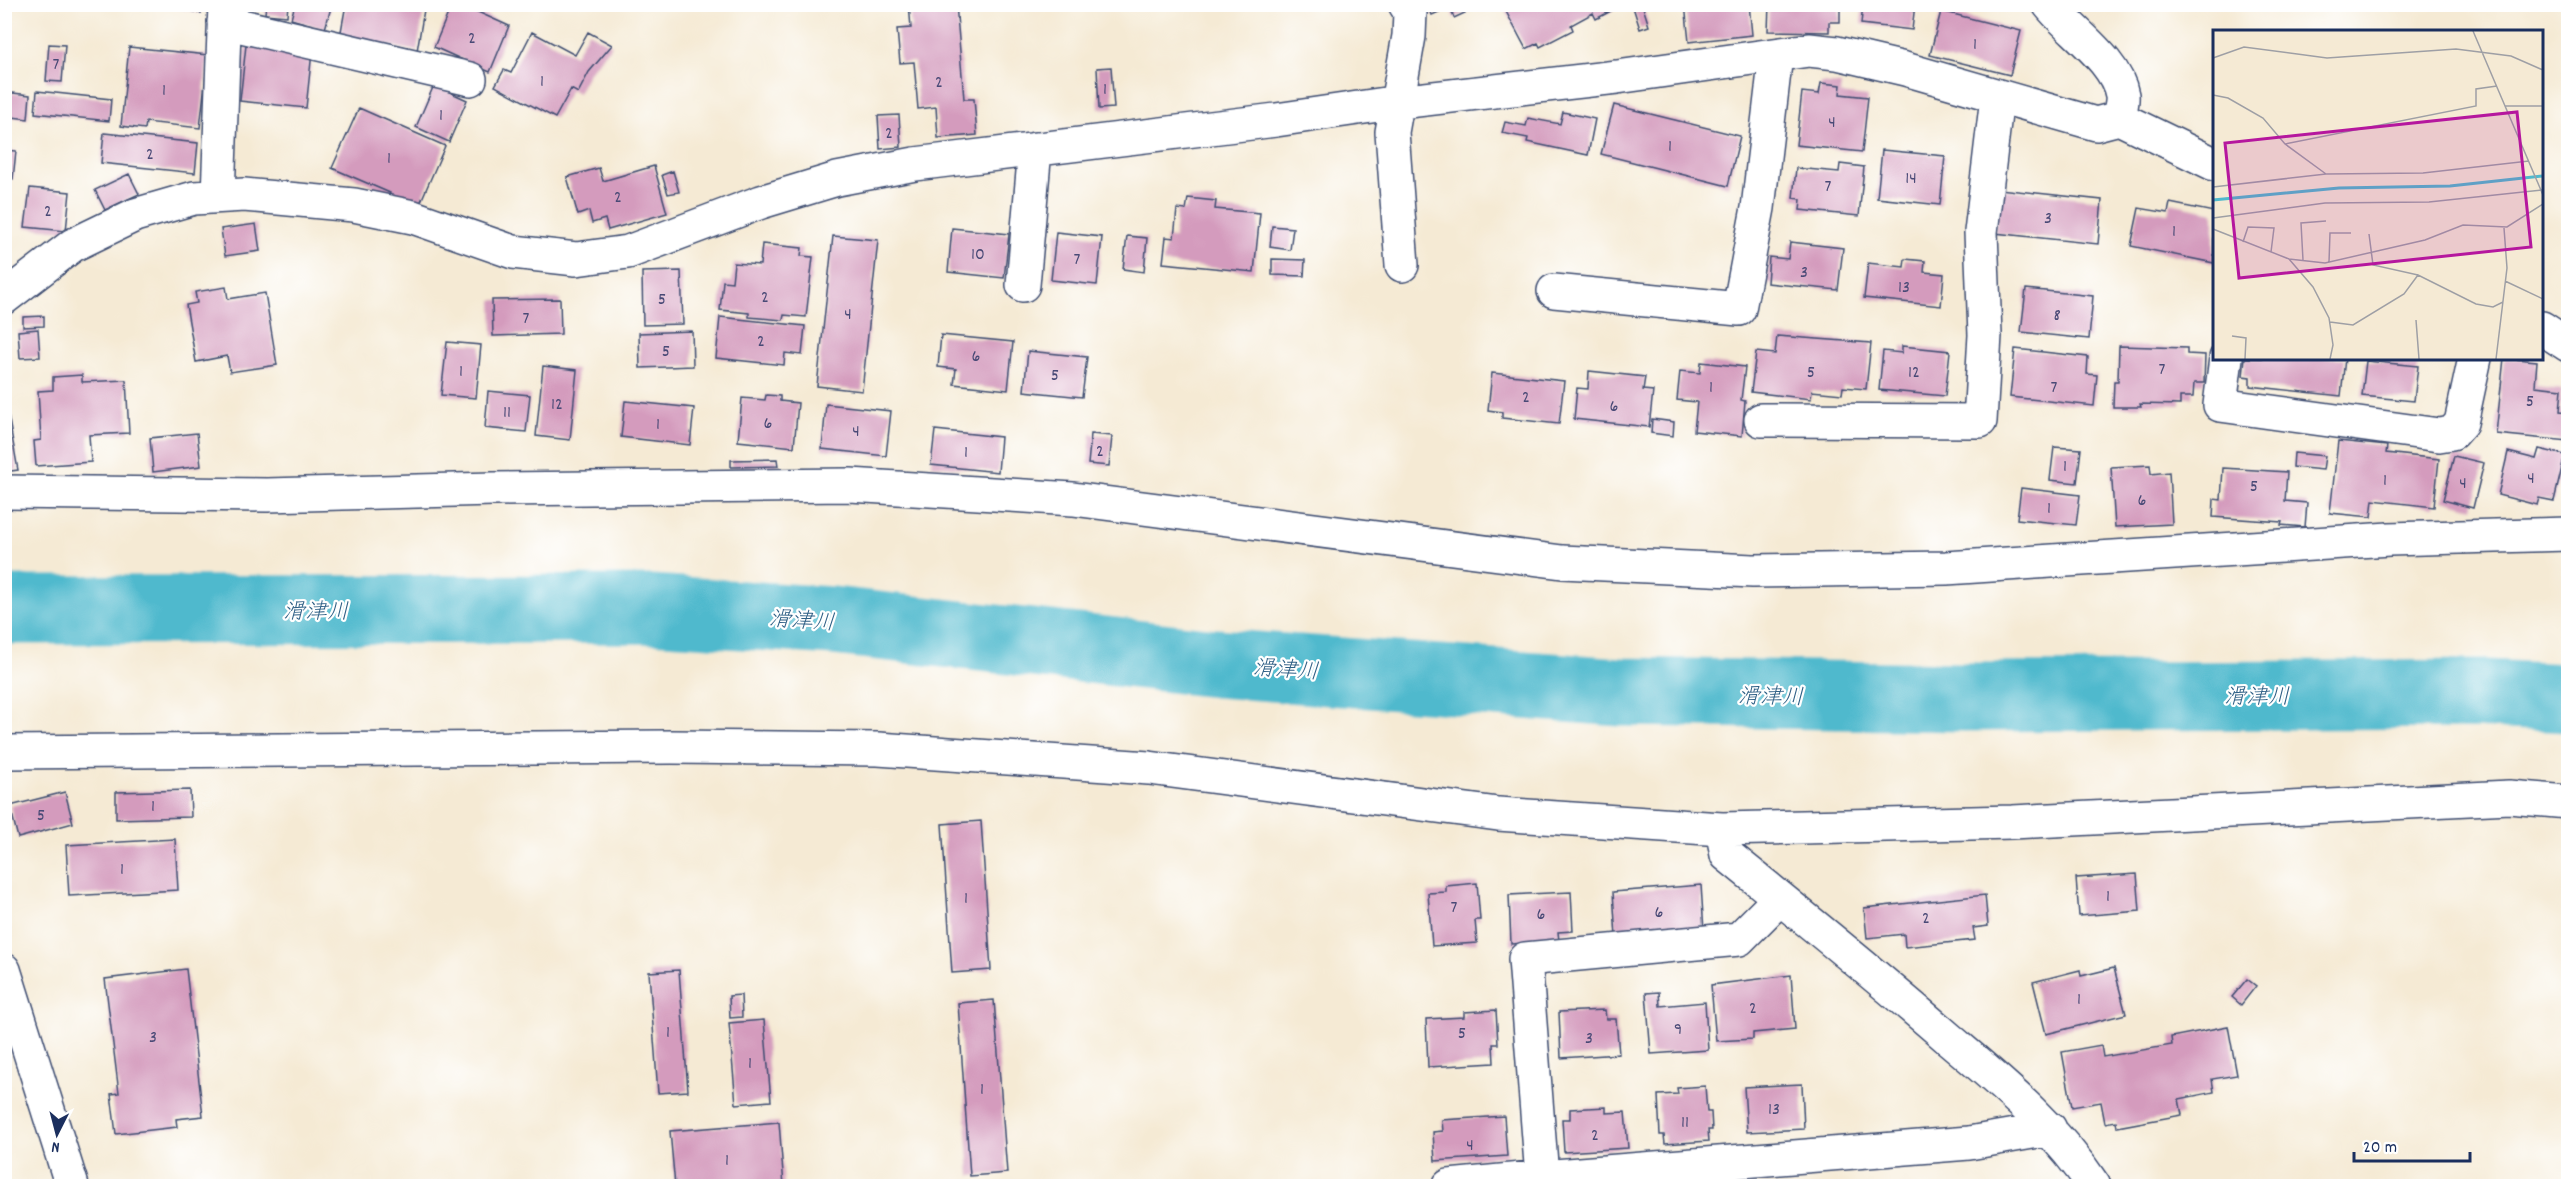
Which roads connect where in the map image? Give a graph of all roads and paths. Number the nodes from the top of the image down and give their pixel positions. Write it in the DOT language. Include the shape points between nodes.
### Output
graph roads {
  1 [pos="1405,4"];
  2 [pos="2049,4"];
  3 [pos="224,13"];
  4 [pos="1776,55"];
  5 [pos="470,79"];
  6 [pos="1997,97"];
  7 [pos="1399,102"];
  8 [pos="2119,118"];
  9 [pos="1035,148"];
  10 [pos="2213,165"];
  11 [pos="218,196"];
  12 [pos="1402,265"];
  13 [pos="1023,285"];
  14 [pos="1554,291"];
  15 [pos="4,298"];
  16 [pos="2543,329"];
  17 [pos="2568,345"];
  18 [pos="2226,360"];
  19 [pos="2475,360"];
  20 [pos="1761,420"];
  21 [pos="4,492"];
  22 [pos="2568,534"];
  23 [pos="4,752"];
  24 [pos="2568,802"];
  25 [pos="1722,829"];
  26 [pos="1780,898"];
  27 [pos="4,970"];
  28 [pos="2050,1129"];
  29 [pos="1542,1177"];
  30 [pos="72,1186"];
  31 [pos="1449,1186"];
  32 [pos="2094,1186"];
  1 -- 7 [label="street" via="1410,12 1409,36"];
  2 -- 8 [label="street" via="2097,52 2119,84"];
  3 -- 5 [label="street"];
  3 -- 11 [label="street"];
  4 -- 6 [label="street" via="1809,50 1837,53"];
  4 -- 7 [label="street"];
  4 -- 14 [label="street" via="1758,208 1739,309"];
  6 -- 8 [label="street" via="2096,124"];
  6 -- 20 [label="street" via="1981,232 1986,335 1980,421"];
  7 -- 9 [label="street"];
  7 -- 12 [label="street" via="1392,132"];
  8 -- 10 [label="street"];
  9 -- 11 [label="street" via="837,179 761,202 628,252 576,259 513,252 412,217 354,205 284,197"];
  9 -- 13 [label="street"];
  11 -- 15 [label="street" via="172,202 135,215 73,245"];
  16 -- 17 [label="street"];
  18 -- 19 [label="street" via="2220,405 2439,435 2452,433 2461,423"];
  21 -- 22 [label="street" via="267,495 850,485 1073,499 1562,562 1753,571 1946,568 2389,539"];
  23 -- 25 [label="street" via="878,749 1149,768 1498,814"];
  24 -- 25 [label="street" via="2509,797 2013,822"];
  25 -- 26 [label="street" via="1727,855"];
  26 -- 28 [label="street" via="1921,1014"];
  26 -- 29 [label="street" via="1739,939 1525,958"];
  27 -- 30 [label="street"];
  28 -- 29 [label="street" via="1969,1143"];
  28 -- 32 [label="street"];
  29 -- 31 [label="street"];
}
